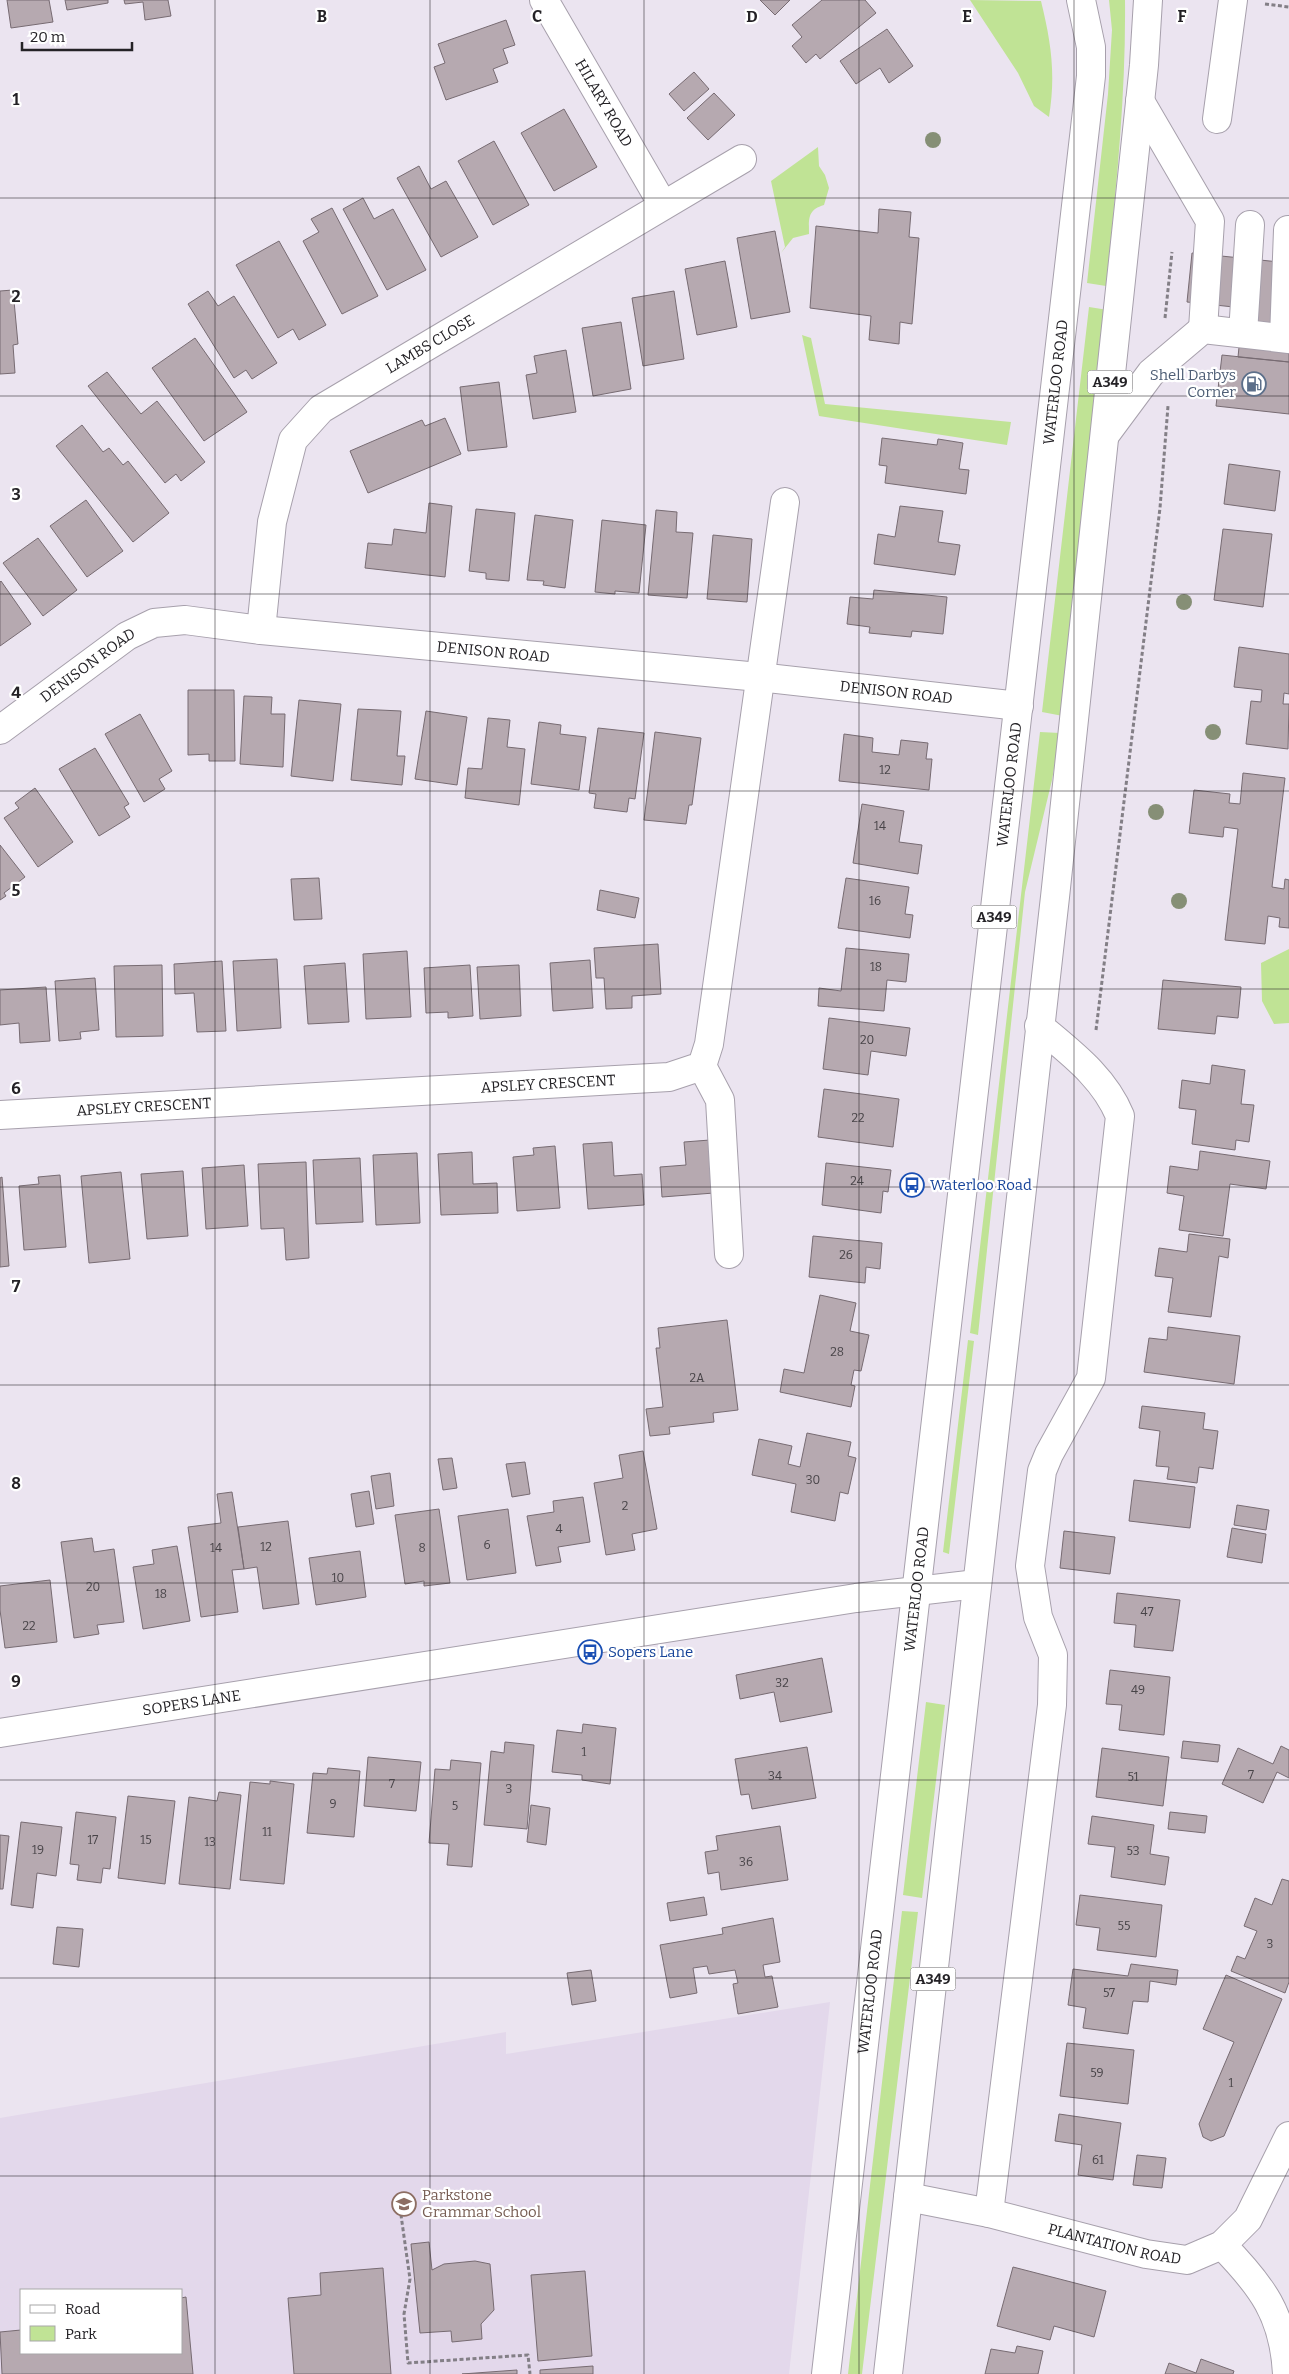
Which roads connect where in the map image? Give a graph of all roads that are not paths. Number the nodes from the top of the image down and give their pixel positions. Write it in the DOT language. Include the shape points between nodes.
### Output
graph roads {
  1 [pos="544,0"];
  2 [pos="1081,0"];
  3 [pos="1148,0"];
  4 [pos="1233,0"];
  5 [pos="1140,101"];
  6 [pos="1217,119"];
  7 [pos="742,159"];
  8 [pos="663,205"];
  9 [pos="1210,221"];
  10 [pos="1250,225"];
  11 [pos="1288,230"];
  12 [pos="1203,329"];
  13 [pos="1243,333"];
  14 [pos="1286,339"];
  15 [pos="1104,434"];
  16 [pos="785,502"];
  17 [pos="261,630"];
  18 [pos="759,677"];
  19 [pos="1019,706"];
  20 [pos="0,730"];
  21 [pos="1039,1026"];
  22 [pos="702,1066"];
  23 [pos="0,1115"];
  24 [pos="728,1254"];
  25 [pos="977,1584"];
  26 [pos="916,1589"];
  27 [pos="0,1733"];
  28 [pos="1289,2136"];
  29 [pos="908,2197"];
  30 [pos="989,2213"];
  31 [pos="1222,2245"];
  32 [pos="826,2374"];
  33 [pos="888,2374"];
  34 [pos="1287,2374"];
  1 -- 8 [label="street, HILARY ROAD"];
  2 -- 19 [label="street, WATERLOO ROAD / A349" via="1091,47 1091,76"];
  3 -- 5 [label="street, A349"];
  4 -- 6 [label="street"];
  5 -- 9 [label="street"];
  5 -- 15 [label="street, A349"];
  7 -- 8 [label="street, LAMBS CLOSE"];
  8 -- 17 [label="street, LAMBS CLOSE" via="321,409 293,440 272,522"];
  9 -- 10 [label="street"];
  9 -- 12 [label="street"];
  10 -- 11 [label="street"];
  10 -- 13 [label="street"];
  11 -- 14 [label="street"];
  12 -- 13 [label="street"];
  12 -- 15 [label="street" via="1151,373"];
  13 -- 14 [label="street"];
  15 -- 21 [label="street, A349"];
  16 -- 18 [label="street"];
  17 -- 18 [label="street, DENISON ROAD"];
  17 -- 20 [label="street, DENISON ROAD" via="184,620 154,623 126,636"];
  18 -- 19 [label="street, DENISON ROAD"];
  18 -- 22 [label="street" via="709,1044"];
  19 -- 26 [label="street, WATERLOO ROAD / A349"];
  21 -- 25 [label="street, A349"];
  21 -- 30 [label="street" via="1091,1070 1112,1098 1120,1116 1091,1378 1042,1471 1030,1566 1038,1617 1053,1655 1052,1705"];
  22 -- 23 [label="street, APSLEY CRESCENT" via="668,1077"];
  22 -- 24 [label="street" via="720,1100"];
  25 -- 26 [label="street, SOPERS LANE"];
  25 -- 29 [label="street, A349"];
  26 -- 27 [label="street, SOPERS LANE"];
  26 -- 32 [label="street, WATERLOO ROAD / A349"];
  28 -- 31 [label="street, PLANTATION ROAD" via="1248,2219"];
  29 -- 30 [label="street, PLANTATION ROAD"];
  29 -- 33 [label="street, A349"];
  30 -- 31 [label="street, PLANTATION ROAD" via="1146,2254 1187,2260"];
  31 -- 34 [label="street" via="1252,2275 1277,2317"];
}
